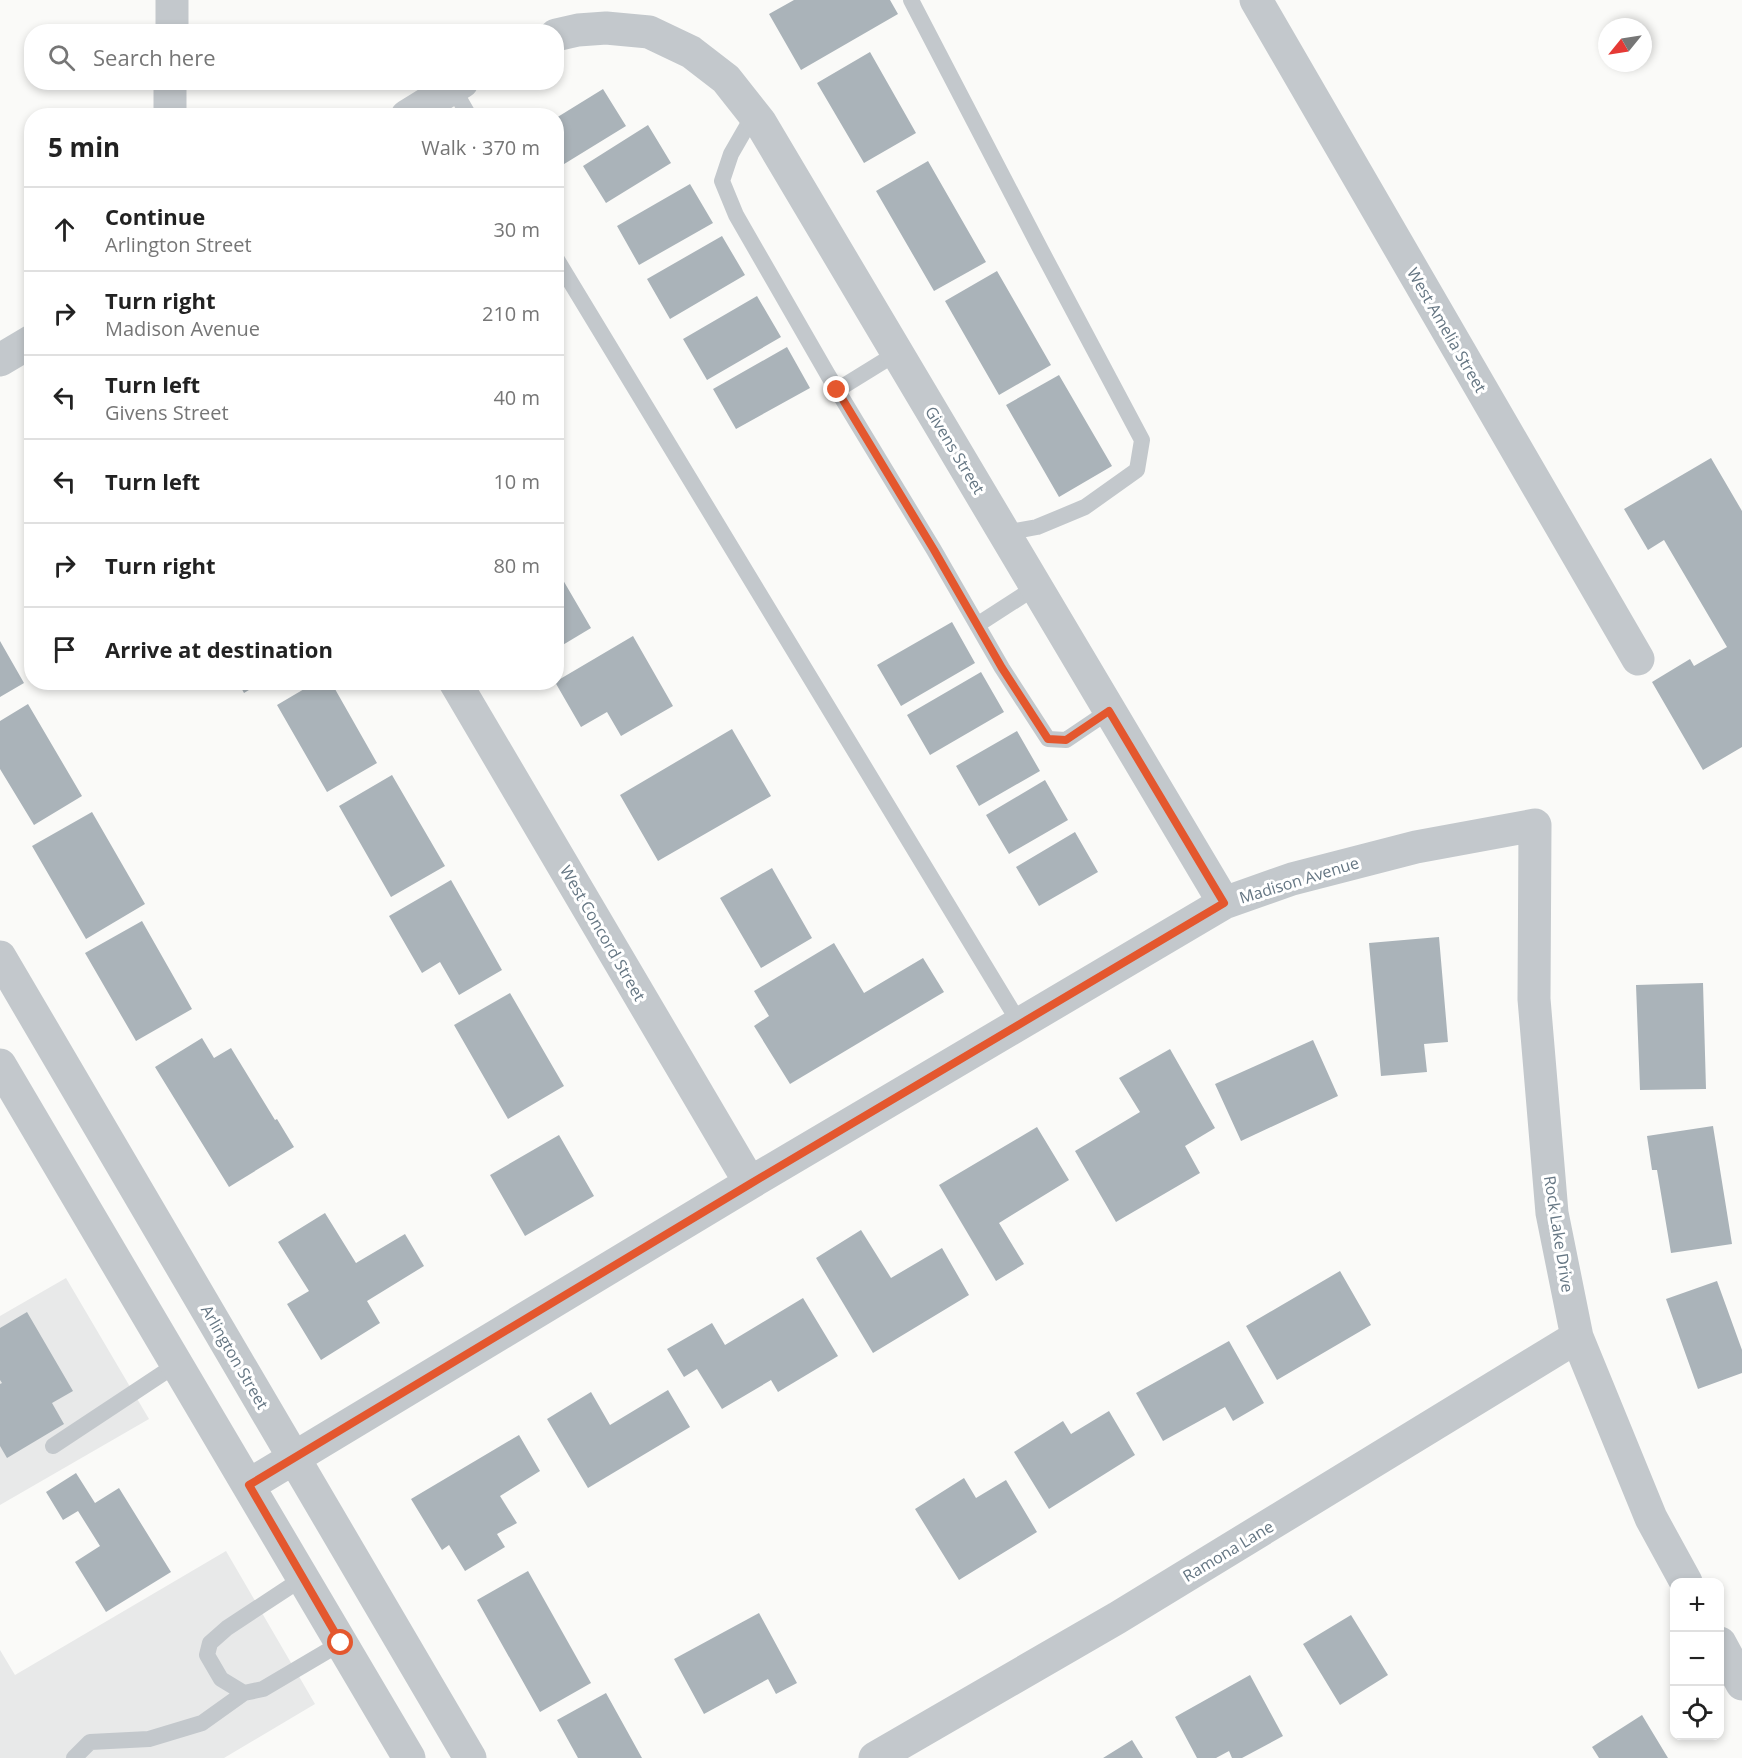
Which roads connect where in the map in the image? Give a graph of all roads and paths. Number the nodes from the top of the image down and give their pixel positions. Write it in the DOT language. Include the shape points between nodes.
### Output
graph roads {
  1 [pos="172,0"];
  2 [pos="911,0"];
  3 [pos="1256,0"];
  4 [pos="172,24"];
  5 [pos="564,33"];
  6 [pos="171,90"];
  7 [pos="461,95"];
  8 [pos="170,108"];
  9 [pos="428,108"];
  10 [pos="754,114"];
  11 [pos="564,271"];
  12 [pos="24,346"];
  13 [pos="897,353"];
  14 [pos="0,360"];
  15 [pos="837,390"];
  16 [pos="1004,534"];
  17 [pos="1036,587"];
  18 [pos="977,626"];
  19 [pos="1638,659"];
  20 [pos="460,690"];
  21 [pos="1109,711"];
  22 [pos="1535,825"];
  23 [pos="1224,903"];
  24 [pos="0,957"];
  25 [pos="1020,1024"];
  26 [pos="0,1065"];
  27 [pos="750,1184"];
  28 [pos="1577,1337"];
  29 [pos="177,1364"];
  30 [pos="53,1446"];
  31 [pos="295,1458"];
  32 [pos="249,1485"];
  33 [pos="303,1578"];
  34 [pos="1684,1578"];
  35 [pos="341,1643"];
  36 [pos="1724,1652"];
  37 [pos="1742,1684"];
  38 [pos="244,1693"];
  39 [pos="74,1758"];
  40 [pos="409,1758"];
  41 [pos="470,1758"];
  42 [pos="875,1758"];
  1 -- 4 [label="street"];
  2 -- 16 [label="lane" via="1142,440 1137,470 1085,507 1037,527"];
  3 -- 19 [label="street, West Amelia Street"];
  5 -- 10 [label="street, Givens Street" via="606,28 649,32 691,52 726,79"];
  6 -- 8 [label="street"];
  7 -- 9 [label="street"];
  10 -- 13 [label="street, Givens Street"];
  10 -- 15 [label="lane" via="731,154 722,180 736,215"];
  11 -- 25 [label="lane"];
  12 -- 14 [label="street"];
  13 -- 15 [label="lane"];
  13 -- 16 [label="street, Givens Street"];
  15 -- 18 [label="lane"];
  16 -- 17 [label="street, Givens Street"];
  17 -- 18 [label="lane"];
  17 -- 21 [label="street, Givens Street"];
  18 -- 21 [label="lane" via="1048,739 1066,740"];
  20 -- 27 [label="street, West Concord Street"];
  21 -- 23 [label="street, Givens Street"];
  22 -- 23 [label="street, Madison Avenue" via="1416,847 1292,879"];
  22 -- 28 [label="street, Rock Lake Drive" via="1534,999 1552,1213"];
  23 -- 25 [label="street, Madison Avenue"];
  24 -- 31 [label="street, Arlington Street"];
  25 -- 27 [label="street, Madison Avenue"];
  26 -- 29 [label="street"];
  27 -- 31 [label="street, Madison Avenue"];
  28 -- 34 [label="street, Rock Lake Drive" via="1651,1518"];
  28 -- 42 [label="street, Ramona Lane" via="1127,1612"];
  29 -- 30 [label="lane"];
  29 -- 32 [label="street"];
  31 -- 32 [label="street, Madison Avenue"];
  31 -- 41 [label="street, Arlington Street"];
  32 -- 33 [label="street"];
  33 -- 35 [label="street"];
  33 -- 38 [label="lane" via="210,1643 207,1655 221,1679"];
  35 -- 38 [label="lane" via="263,1689"];
  35 -- 40 [label="street"];
  36 -- 37 [label="street"];
  38 -- 39 [label="lane" via="202,1724 149,1738 90,1742"];
}
